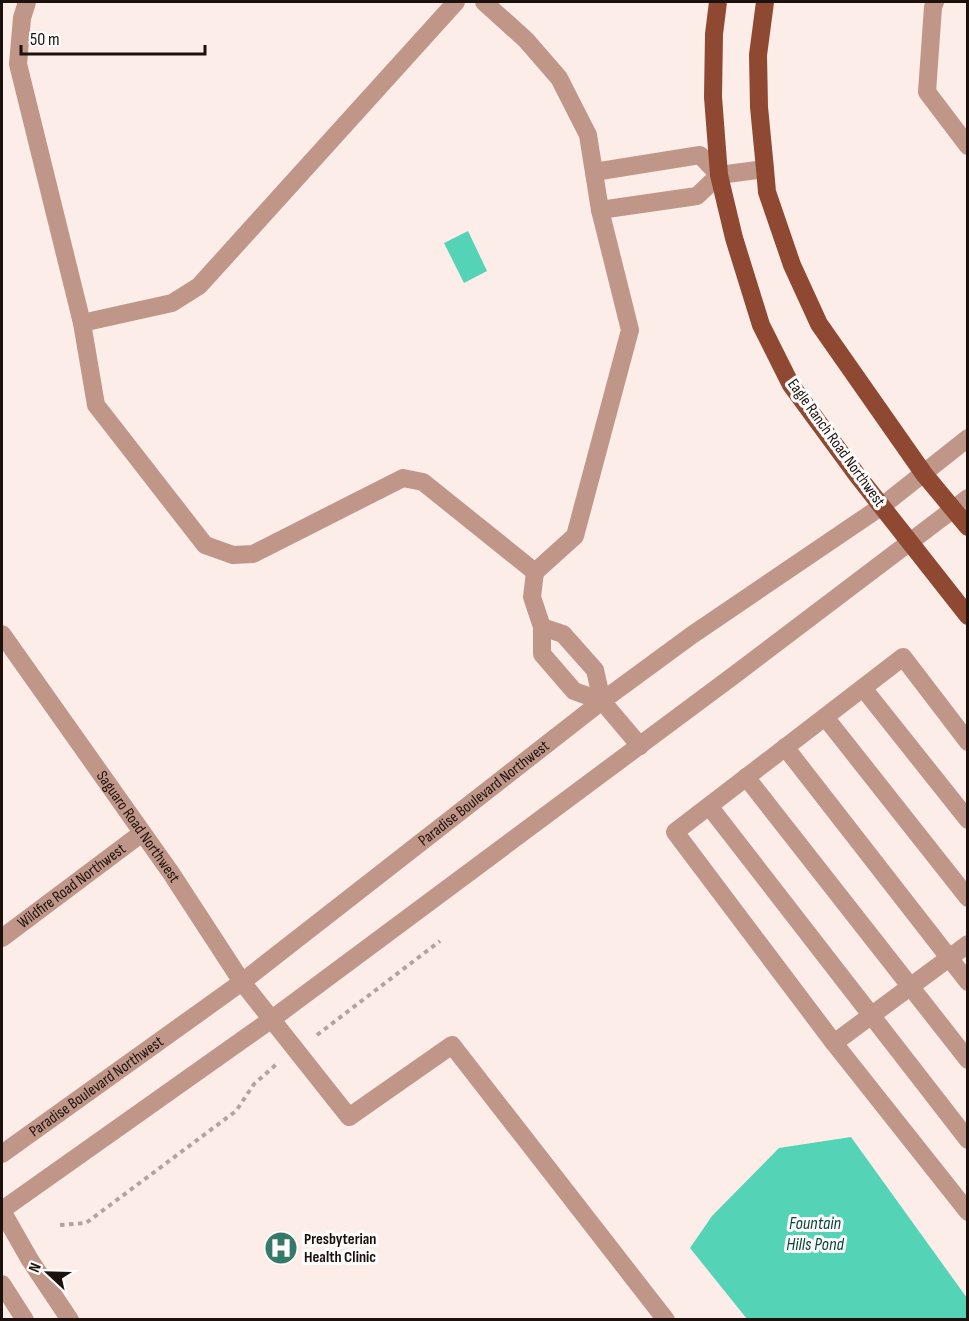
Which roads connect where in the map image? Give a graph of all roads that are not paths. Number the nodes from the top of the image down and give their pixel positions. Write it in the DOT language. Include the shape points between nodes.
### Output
graph roads {
  1 [pos="27,2"];
  2 [pos="456,2"];
  3 [pos="484,2"];
  4 [pos="718,2"];
  5 [pos="765,2"];
  6 [pos="935,2"];
  7 [pos="968,146"];
  8 [pos="765,169"];
  9 [pos="594,172"];
  10 [pos="719,175"];
  11 [pos="600,210"];
  12 [pos="82,323"];
  13 [pos="968,438"];
  14 [pos="924,474"];
  15 [pos="961,504"];
  16 [pos="882,506"];
  17 [pos="968,526"];
  18 [pos="909,543"];
  19 [pos="535,572"];
  20 [pos="968,616"];
  21 [pos="542,627"];
  22 [pos="2,634"];
  23 [pos="863,688"];
  24 [pos="602,701"];
  25 [pos="825,717"];
  26 [pos="968,742"];
  27 [pos="640,746"];
  28 [pos="785,747"];
  29 [pos="746,777"];
  30 [pos="709,806"];
  31 [pos="968,820"];
  32 [pos="142,833"];
  33 [pos="968,898"];
  34 [pos="2,938"];
  35 [pos="968,944"];
  36 [pos="949,958"];
  37 [pos="242,982"];
  38 [pos="968,982"];
  39 [pos="910,988"];
  40 [pos="870,1016"];
  41 [pos="272,1019"];
  42 [pos="834,1043"];
  43 [pos="968,1060"];
  44 [pos="968,1140"];
  45 [pos="2,1154"];
  46 [pos="2,1210"];
  47 [pos="968,1212"];
  48 [pos="2,1284"];
  49 [pos="25,1320"];
  50 [pos="70,1320"];
  51 [pos="666,1320"];
  1 -- 12 [label="street" via="18,64"];
  2 -- 12 [label="street" via="199,286 172,303"];
  3 -- 9 [label="street" via="526,40 559,78 588,135"];
  4 -- 10 [label="main road, Eagle Ranch Road Northwest" via="712,97"];
  5 -- 8 [label="main road" via="758,65"];
  6 -- 7 [label="street" via="927,92"];
  8 -- 10 [label="street"];
  8 -- 14 [label="main road" via="767,192 792,265 819,324"];
  9 -- 10 [label="street" via="700,154"];
  9 -- 11 [label="street"];
  10 -- 11 [label="street" via="697,196"];
  10 -- 16 [label="main road, Eagle Ranch Road Northwest" via="761,325 791,385"];
  11 -- 19 [label="street" via="630,330 575,536"];
  12 -- 19 [label="street" via="96,405 205,545 233,555 254,554 404,478 423,482"];
  13 -- 14 [label="street, Paradise Boulevard Northwest"];
  14 -- 15 [label="main road"];
  14 -- 16 [label="street, Paradise Boulevard Northwest"];
  15 -- 17 [label="main road"];
  15 -- 18 [label="street"];
  16 -- 18 [label="main road, Eagle Ranch Road Northwest"];
  16 -- 24 [label="street, Paradise Boulevard Northwest" via="692,634"];
  18 -- 20 [label="main road, Eagle Ranch Road Northwest"];
  18 -- 27 [label="street"];
  19 -- 21 [label="street" via="532,597"];
  21 -- 24 [label="street" via="563,634 596,670"];
  21 -- 24 [label="street" via="543,654 574,691"];
  22 -- 32 [label="street, Saguaro Road Northwest"];
  23 -- 25 [label="street"];
  23 -- 26 [label="street" via="903,657"];
  23 -- 31 [label="street"];
  24 -- 27 [label="street"];
  24 -- 37 [label="street, Paradise Boulevard Northwest"];
  25 -- 28 [label="street"];
  25 -- 33 [label="street"];
  27 -- 41 [label="street"];
  28 -- 29 [label="street"];
  28 -- 36 [label="street"];
  29 -- 30 [label="street"];
  29 -- 39 [label="street"];
  30 -- 40 [label="street"];
  30 -- 42 [label="street" via="675,832"];
  32 -- 34 [label="street, Wildfire Road Northwest"];
  32 -- 37 [label="street, Saguaro Road Northwest"];
  35 -- 36 [label="street"];
  36 -- 38 [label="street"];
  36 -- 39 [label="street"];
  37 -- 41 [label="street, Saguaro Road Northwest"];
  37 -- 45 [label="street, Paradise Boulevard Northwest"];
  39 -- 40 [label="street"];
  39 -- 43 [label="street"];
  40 -- 42 [label="street"];
  40 -- 44 [label="street"];
  41 -- 46 [label="street"];
  41 -- 51 [label="street, Saguaro Road Northwest" via="349,1117 452,1045"];
  42 -- 47 [label="street"];
  46 -- 50 [label="street"];
  48 -- 49 [label="street"];
}
